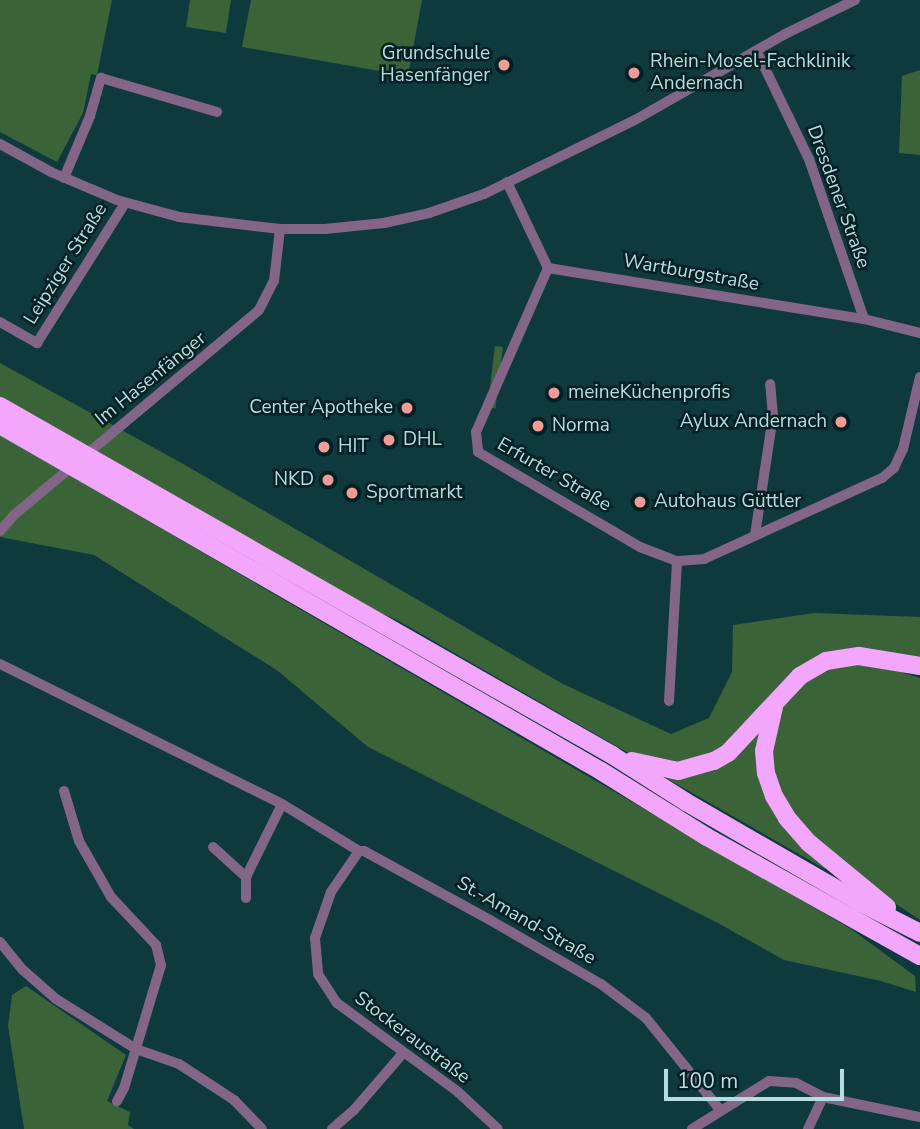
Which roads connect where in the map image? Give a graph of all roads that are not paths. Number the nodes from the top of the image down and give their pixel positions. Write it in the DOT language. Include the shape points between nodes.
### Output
graph roads {
  1 [pos="855,0"];
  2 [pos="757,52"];
  3 [pos="217,113"];
  4 [pos="0,144"];
  5 [pos="64,178"];
  6 [pos="507,182"];
  7 [pos="125,203"];
  8 [pos="280,229"];
  9 [pos="548,268"];
  10 [pos="864,319"];
  11 [pos="0,322"];
  12 [pos="920,333"];
  13 [pos="920,377"];
  14 [pos="770,384"];
  15 [pos="0,406"];
  16 [pos="0,425"];
  17 [pos="0,531"];
  18 [pos="755,535"];
  19 [pos="677,561"];
  20 [pos="0,664"];
  21 [pos="920,666"];
  22 [pos="669,701"];
  23 [pos="775,703"];
  24 [pos="612,755"];
  25 [pos="64,791"];
  26 [pos="282,804"];
  27 [pos="213,847"];
  28 [pos="359,851"];
  29 [pos="246,877"];
  30 [pos="246,898"];
  31 [pos="920,933"];
  32 [pos="0,942"];
  33 [pos="920,956"];
  34 [pos="136,1049"];
  35 [pos="403,1053"];
  36 [pos="823,1097"];
  37 [pos="117,1101"];
  38 [pos="721,1111"];
  39 [pos="920,1117"];
  40 [pos="262,1129"];
  41 [pos="332,1129"];
  42 [pos="498,1129"];
  43 [pos="692,1129"];
  44 [pos="808,1129"];
  1 -- 2 [label="street"];
  2 -- 6 [label="street" via="635,120"];
  2 -- 10 [label="street, Dresdener Straße" via="809,159"];
  3 -- 5 [label="street" via="101,78"];
  4 -- 5 [label="street"];
  5 -- 7 [label="street"];
  6 -- 8 [label="street" via="429,213 384,223"];
  6 -- 9 [label="street"];
  7 -- 8 [label="street" via="179,217"];
  7 -- 11 [label="street, Leipziger Straße" via="37,344"];
  8 -- 17 [label="street, Im Hasenfänger" via="274,281 259,310"];
  9 -- 10 [label="street, Wartburgstraße"];
  9 -- 19 [label="street, Erfurter Straße" via="476,432 478,452 640,547"];
  10 -- 12 [label="street, Wartburgstraße"];
  13 -- 18 [label="street, Erfurter Straße" via="894,468 826,505"];
  14 -- 18 [label="street" via="773,416"];
  15 -- 24 [label="highway"];
  16 -- 33 [label="highway"];
  18 -- 19 [label="street, Erfurter Straße" via="704,559"];
  19 -- 22 [label="street"];
  20 -- 26 [label="street, St.-Amand-Straße"];
  21 -- 23 [label="highway" via="876,657 834,659 800,676"];
  23 -- 24 [label="highway" via="728,753 696,768 651,767"];
  23 -- 31 [label="highway" via="764,751 766,773 787,818 838,869"];
  24 -- 31 [label="highway" via="859,902"];
  25 -- 34 [label="street" via="79,841 111,897 156,945 161,965"];
  26 -- 28 [label="street, St.-Amand-Straße"];
  26 -- 29 [label="street"];
  27 -- 29 [label="street"];
  28 -- 35 [label="street, Stockeraustraße" via="331,892 315,938 318,974 337,1003"];
  28 -- 38 [label="street, St.-Amand-Straße" via="601,984 646,1018"];
  29 -- 30 [label="street"];
  32 -- 34 [label="street" via="56,999"];
  34 -- 37 [label="street"];
  34 -- 40 [label="street" via="179,1064 234,1100"];
  35 -- 41 [label="street" via="355,1110"];
  35 -- 42 [label="street, Stockeraustraße" via="458,1092"];
  36 -- 38 [label="street" via="796,1083 769,1081"];
  36 -- 39 [label="street"];
  36 -- 44 [label="street"];
  38 -- 43 [label="street"];
}
